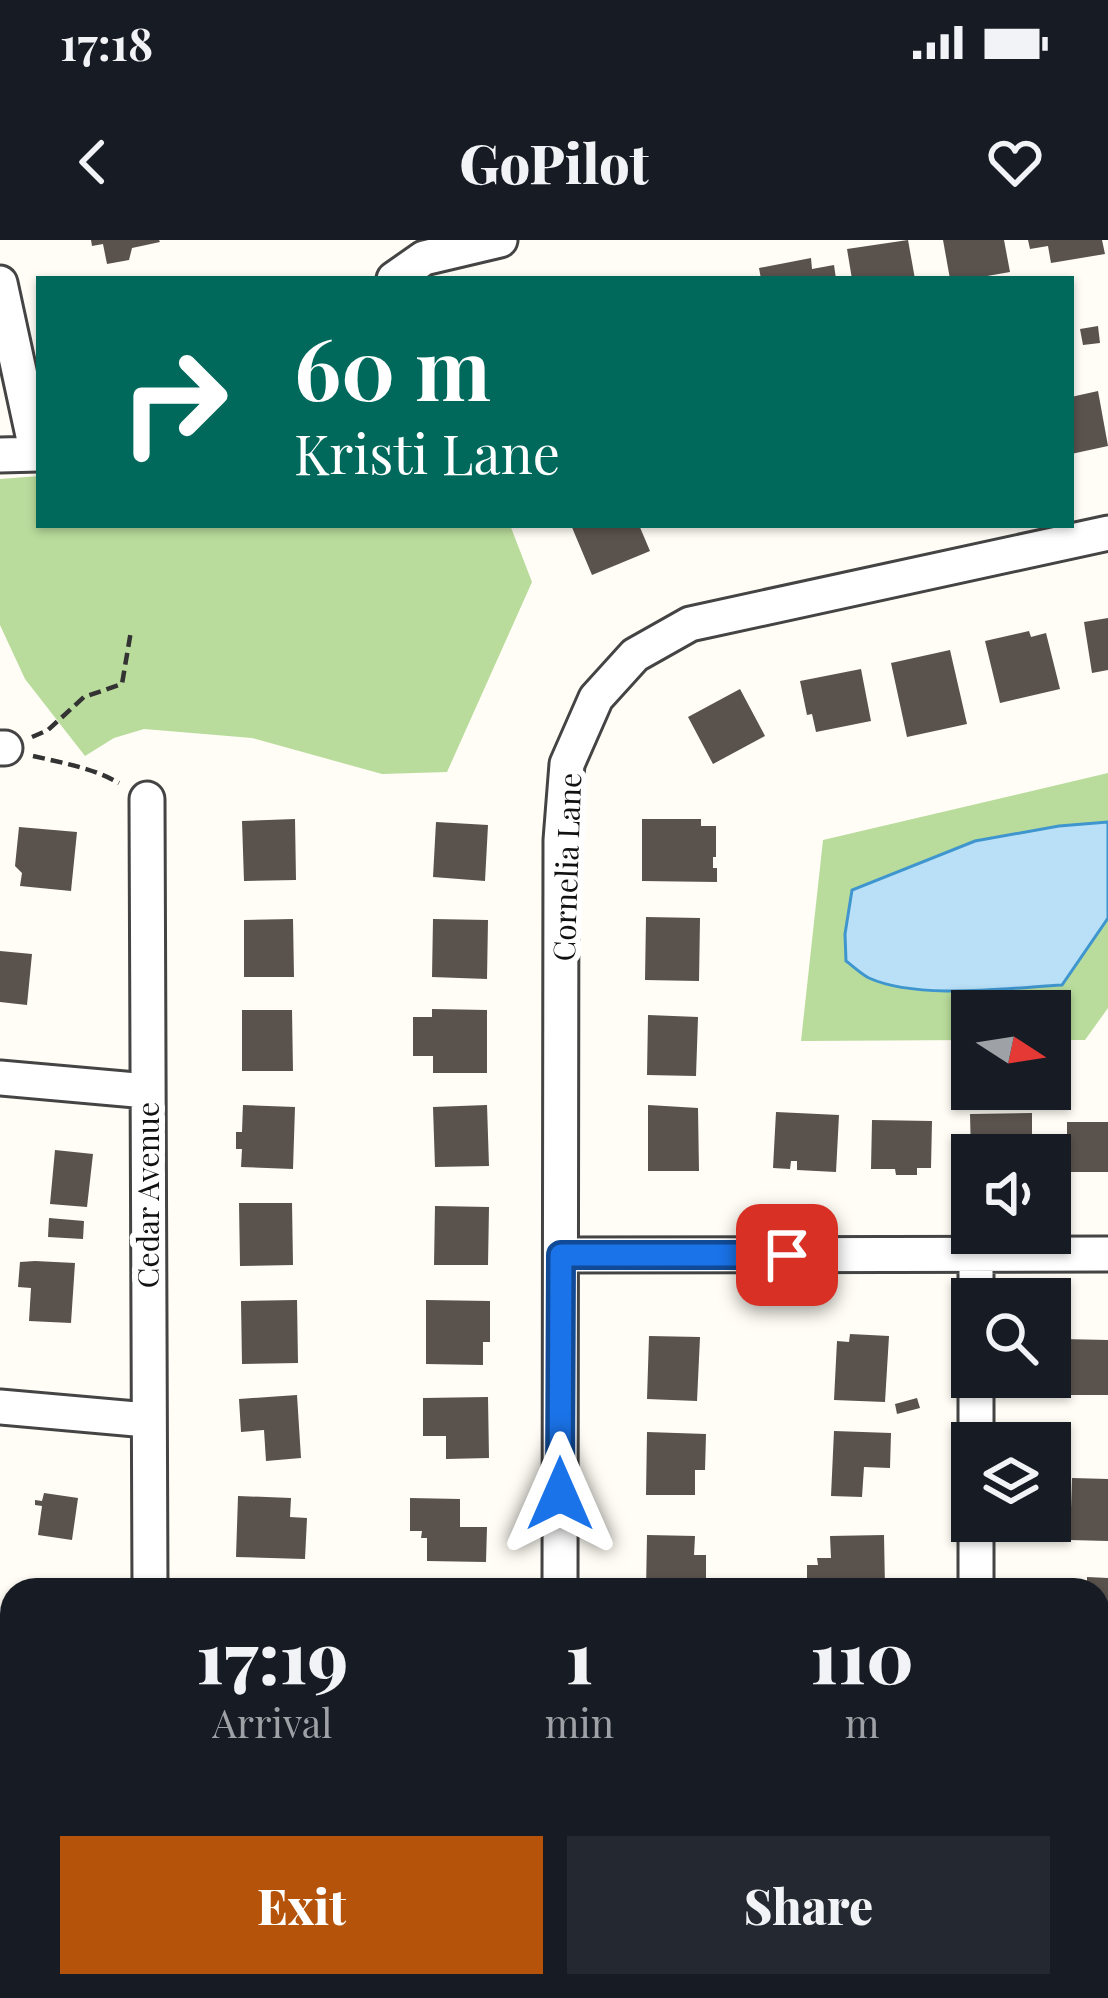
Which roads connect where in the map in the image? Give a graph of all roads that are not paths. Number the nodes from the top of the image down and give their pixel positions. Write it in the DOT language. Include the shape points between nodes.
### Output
graph roads {
  1 [pos="500,240"];
  2 [pos="422,249"];
  3 [pos="397,276"];
  4 [pos="0,283"];
  5 [pos="36,445"];
  6 [pos="36,454"];
  7 [pos="0,455"];
  8 [pos="1108,532"];
  9 [pos="147,799"];
  10 [pos="0,1078"];
  11 [pos="147,1090"];
  12 [pos="976,1254"];
  13 [pos="1071,1254"];
  14 [pos="1108,1254"];
  15 [pos="561,1255"];
  16 [pos="976,1278"];
  17 [pos="0,1407"];
  18 [pos="147,1420"];
  19 [pos="976,1542"];
  20 [pos="150,1578"];
  21 [pos="560,1578"];
  22 [pos="976,1578"];
  1 -- 2 [label="street"];
  2 -- 3 [label="street"];
  4 -- 5 [label="street"];
  6 -- 7 [label="street"];
  8 -- 15 [label="street, Cornelia Lane" via="690,624 635,655 596,698 567,764 561,840"];
  9 -- 11 [label="street, Cedar Avenue"];
  10 -- 11 [label="street"];
  11 -- 18 [label="street, Cedar Avenue"];
  12 -- 15 [label="street"];
  12 -- 16 [label="street"];
  13 -- 14 [label="street"];
  15 -- 21 [label="street, Cornelia Lane"];
  17 -- 18 [label="street"];
  18 -- 20 [label="street, Cedar Avenue"];
  19 -- 22 [label="street"];
}
